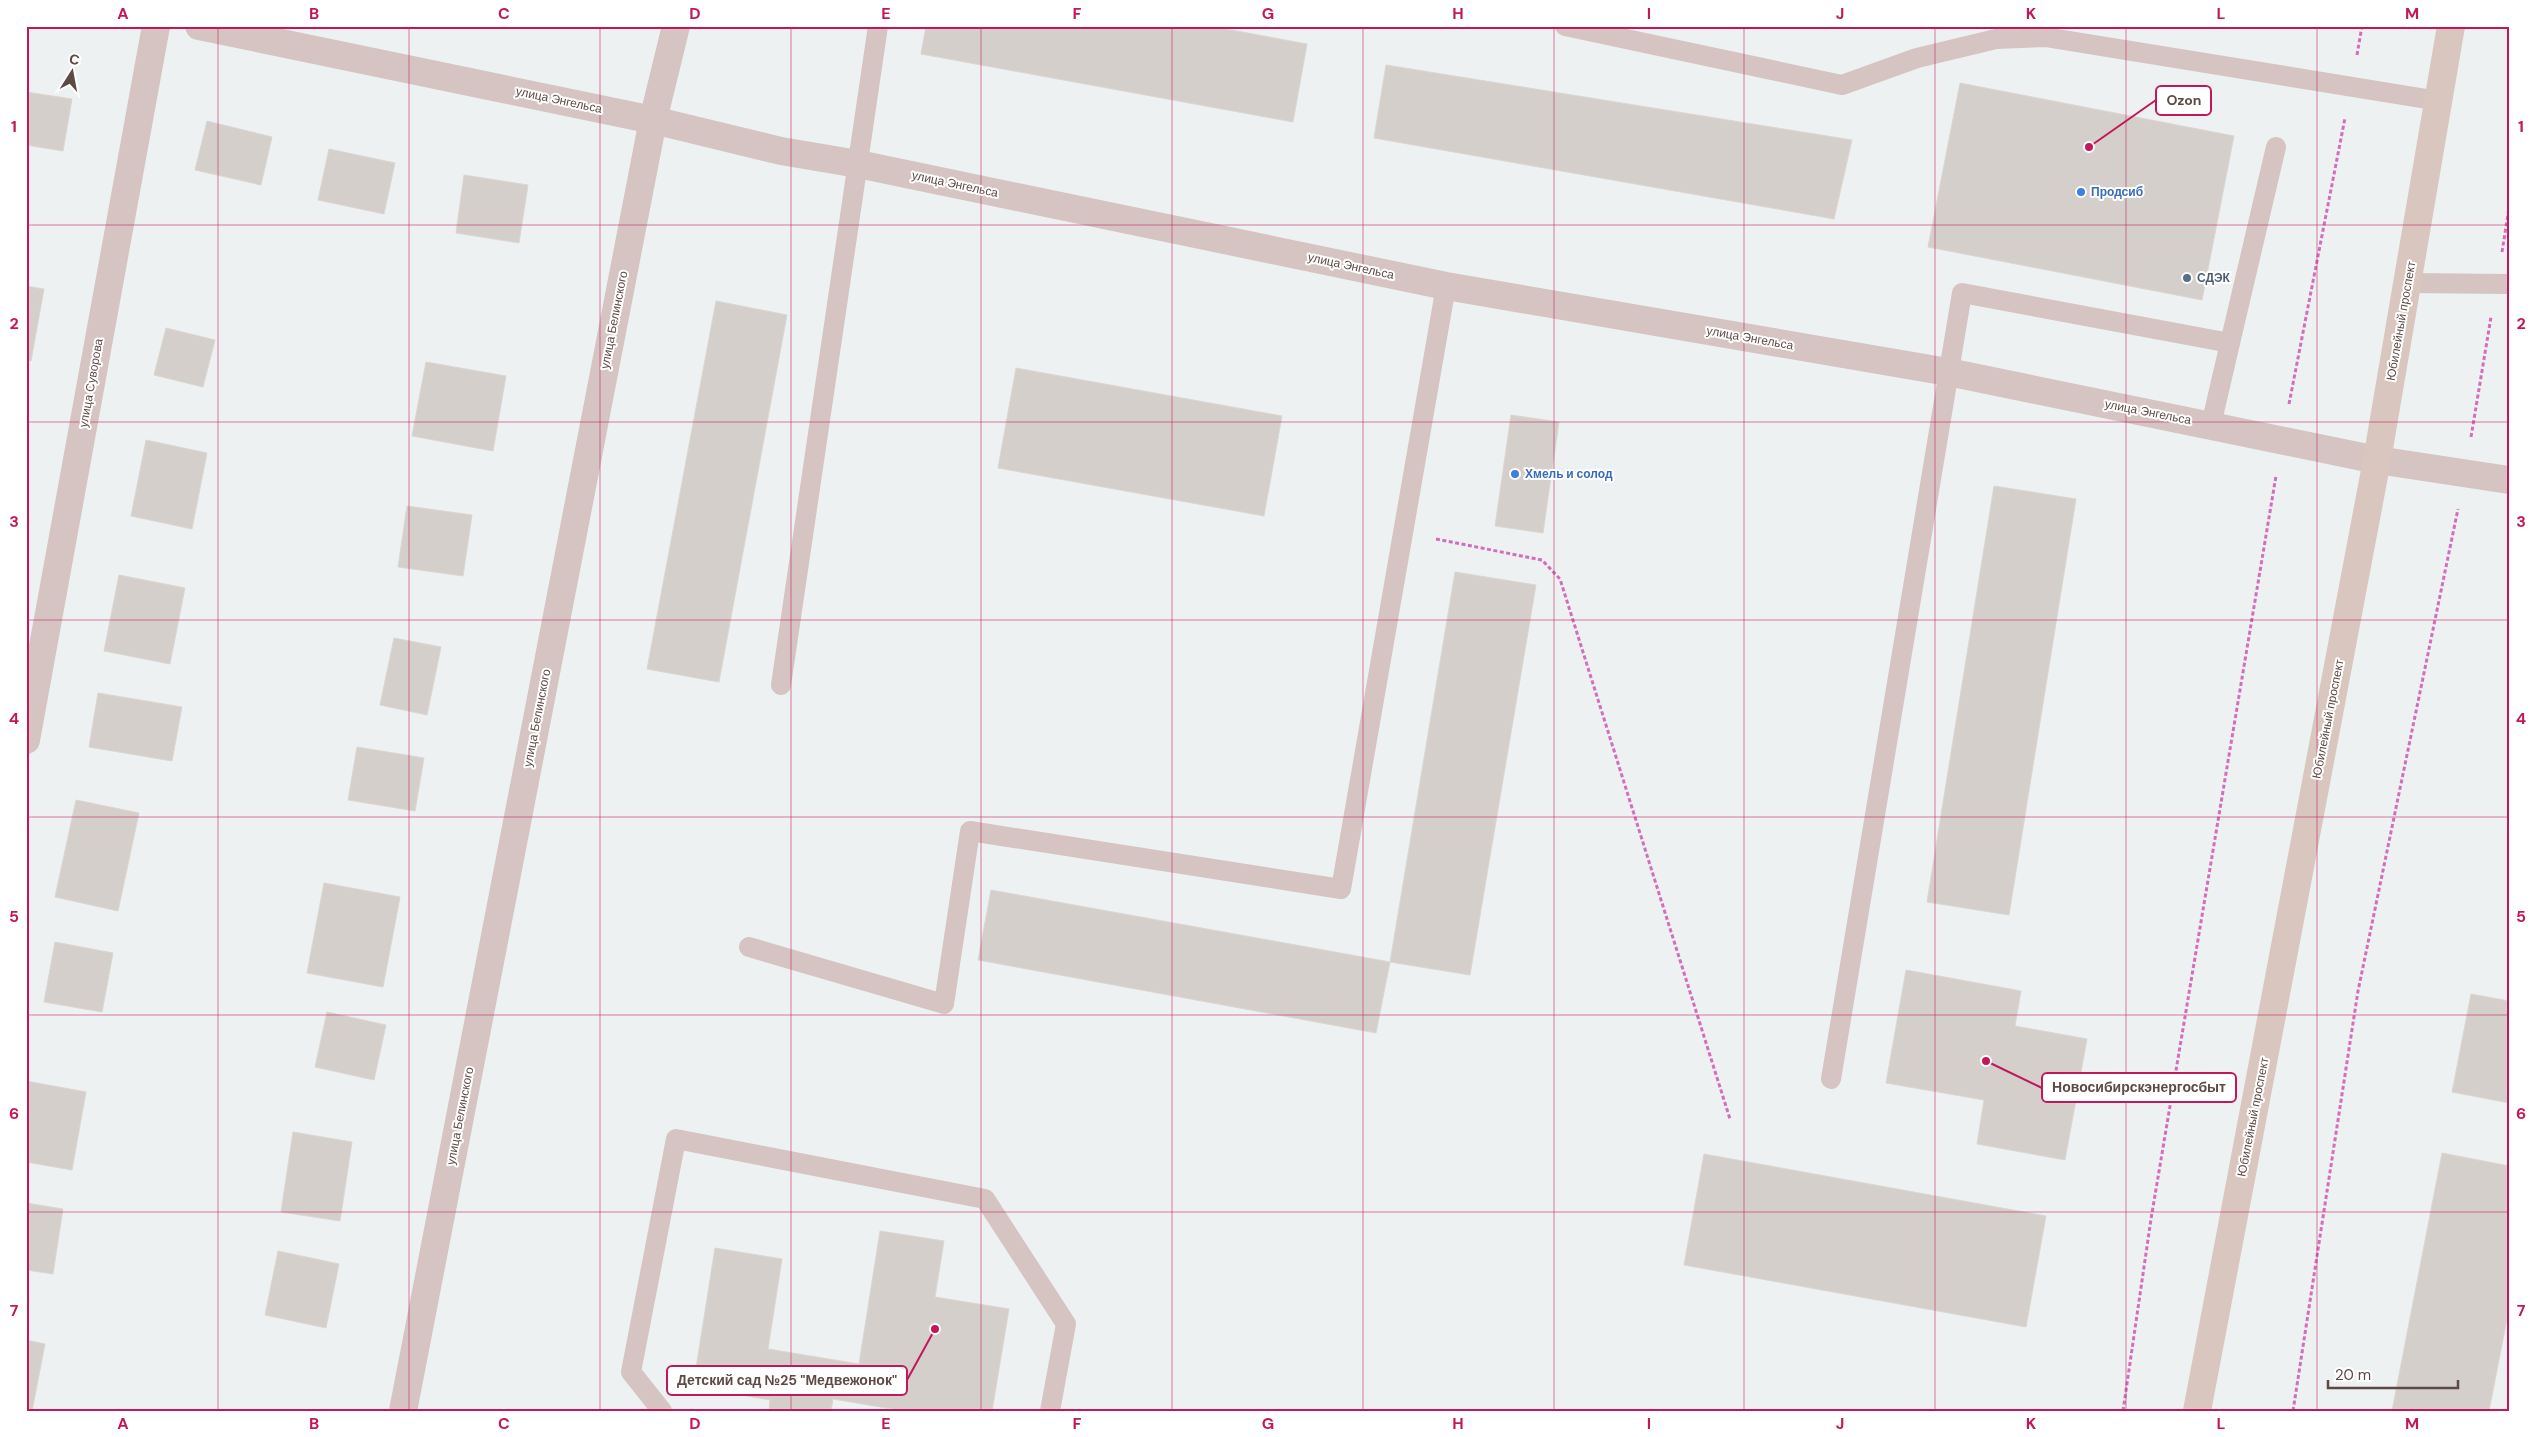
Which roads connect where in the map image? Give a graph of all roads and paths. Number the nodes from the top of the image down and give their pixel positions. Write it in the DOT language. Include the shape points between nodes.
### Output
graph roads {
  1 [pos="156,26"];
  2 [pos="199,26"];
  3 [pos="676,26"];
  4 [pos="878,26"];
  5 [pos="1566,26"];
  6 [pos="2362,26"];
  7 [pos="2451,26"];
  8 [pos="2351,87"];
  9 [pos="2440,101"];
  10 [pos="653,120"];
  11 [pos="2276,147"];
  12 [pos="858,164"];
  13 [pos="2509,208"];
  14 [pos="2408,283"];
  15 [pos="2503,283"];
  16 [pos="1446,286"];
  17 [pos="2230,343"];
  18 [pos="1948,372"];
  19 [pos="2211,425"];
  20 [pos="2282,440"];
  21 [pos="2377,460"];
  22 [pos="2465,472"];
  23 [pos="2509,480"];
  24 [pos="1404,532"];
  25 [pos="781,685"];
  26 [pos="26,740"];
  27 [pos="749,947"];
  28 [pos="1831,1079"];
  29 [pos="1730,1119"];
  30 [pos="403,1411"];
  31 [pos="662,1411"];
  32 [pos="1050,1411"];
  33 [pos="2123,1411"];
  34 [pos="2197,1411"];
  35 [pos="2293,1411"];
  1 -- 26 [label="street, улица Суворова"];
  2 -- 10 [label="street, улица Энгельса"];
  3 -- 10 [label="street, улица Белинского"];
  4 -- 12 [label="lane"];
  5 -- 8 [label="lane" via="1842,85 1917,58 1996,38 2045,37"];
  6 -- 8 [label="path"];
  7 -- 9 [label="main road, Юбилейный проспект"];
  8 -- 9 [label="lane"];
  8 -- 20 [label="path"];
  9 -- 14 [label="main road, Юбилейный проспект"];
  10 -- 12 [label="street, улица Энгельса" via="780,150"];
  10 -- 30 [label="street, улица Белинского"];
  11 -- 17 [label="lane"];
  12 -- 16 [label="street, улица Энгельса"];
  12 -- 25 [label="lane"];
  13 -- 15 [label="path"];
  14 -- 15 [label="lane"];
  14 -- 21 [label="main road, Юбилейный проспект"];
  15 -- 22 [label="path"];
  16 -- 18 [label="street, улица Энгельса"];
  16 -- 24 [label="lane"];
  17 -- 18 [label="lane" via="1962,293"];
  17 -- 19 [label="lane"];
  18 -- 19 [label="street, улица Энгельса"];
  18 -- 28 [label="lane"];
  19 -- 20 [label="street, улица Энгельса"];
  20 -- 21 [label="street, улица Энгельса"];
  20 -- 33 [label="path" via="2151,1219"];
  21 -- 22 [label="street, улица Энгельса"];
  21 -- 34 [label="main road, Юбилейный проспект"];
  22 -- 23 [label="street, улица Энгельса"];
  22 -- 35 [label="path" via="2358,991"];
  24 -- 27 [label="lane" via="1341,889 970,831 944,1004"];
  24 -- 29 [label="path" via="1542,560 1560,579"];
  31 -- 32 [label="lane" via="631,1372 676,1138 985,1199 1066,1324"];
}
